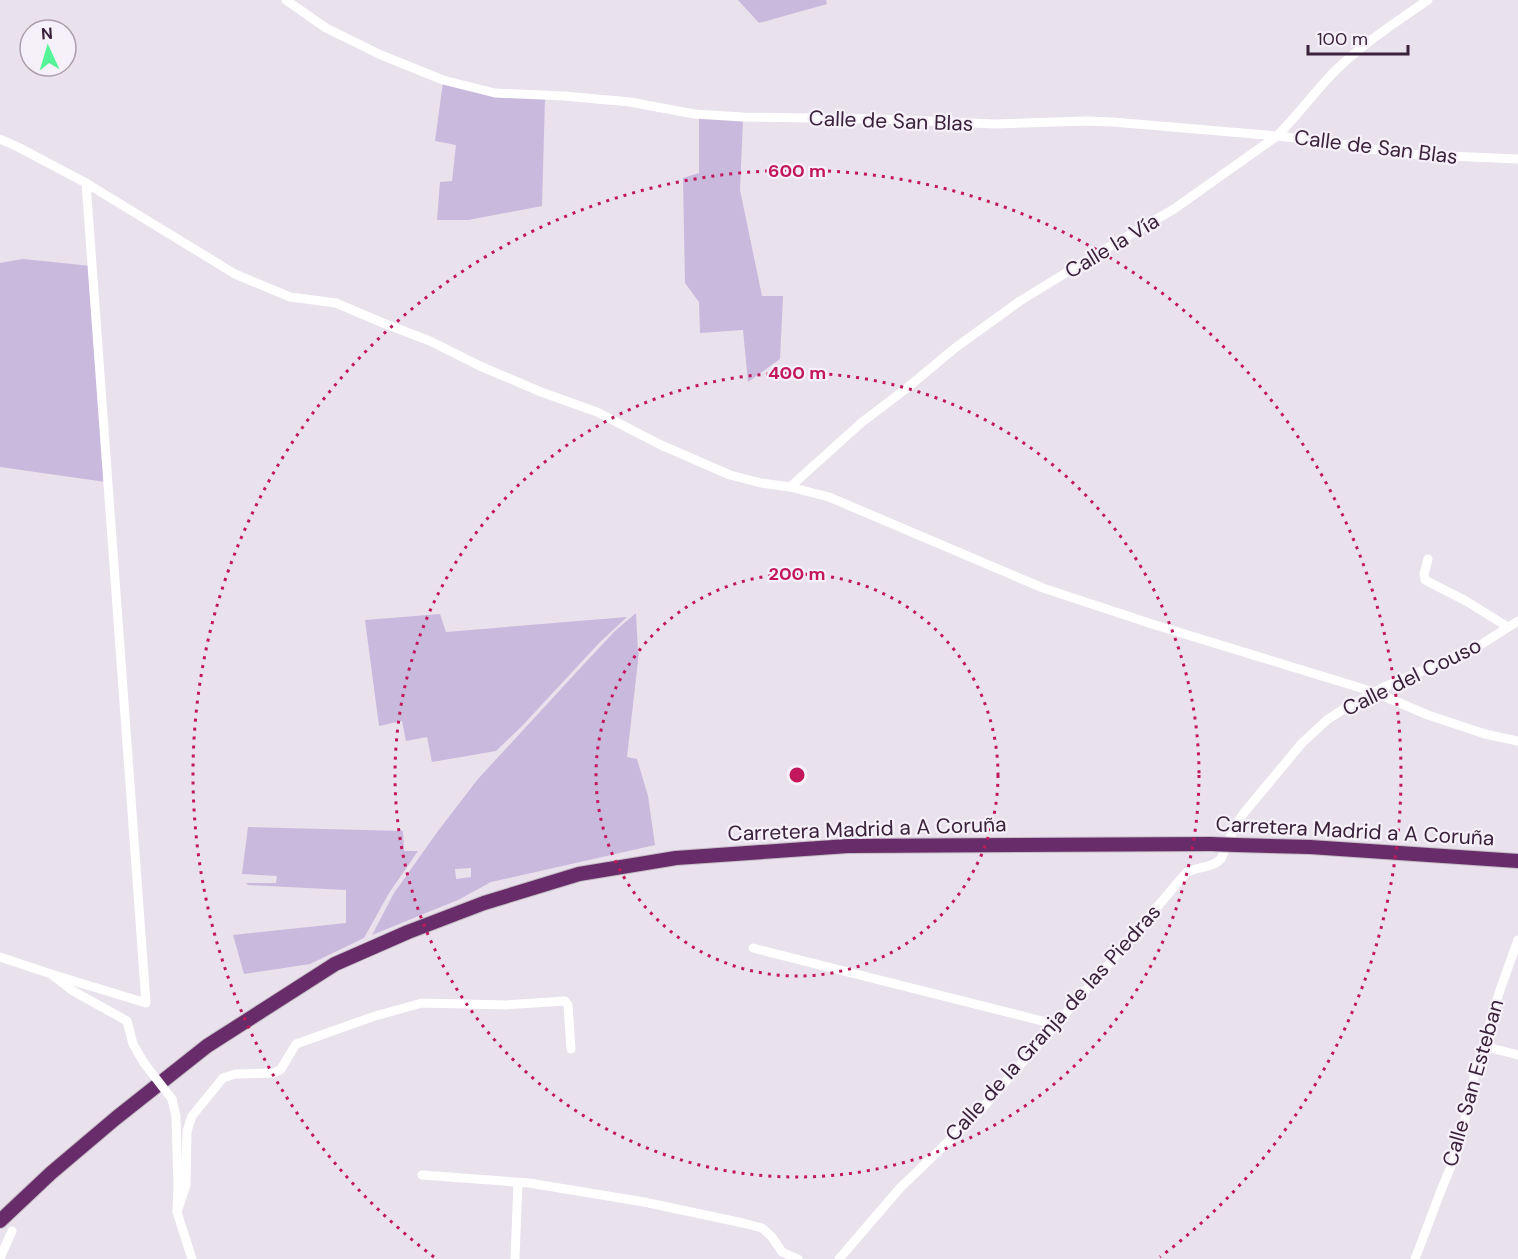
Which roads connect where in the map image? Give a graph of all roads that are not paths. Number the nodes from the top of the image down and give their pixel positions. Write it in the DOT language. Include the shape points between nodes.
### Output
graph roads {
  1 [pos="286,0"];
  2 [pos="1428,0"];
  3 [pos="1277,135"];
  4 [pos="0,139"];
  5 [pos="1518,159"];
  6 [pos="86,183"];
  7 [pos="790,487"];
  8 [pos="1428,559"];
  9 [pos="1518,621"];
  10 [pos="1508,627"];
  11 [pos="1374,692"];
  12 [pos="1518,741"];
  13 [pos="1230,849"];
  14 [pos="1518,861"];
  15 [pos="1518,940"];
  16 [pos="753,948"];
  17 [pos="0,957"];
  18 [pos="51,974"];
  19 [pos="1054,1026"];
  20 [pos="1483,1046"];
  21 [pos="571,1049"];
  22 [pos="1518,1055"];
  23 [pos="51,1173"];
  24 [pos="422,1175"];
  25 [pos="518,1183"];
  26 [pos="0,1210"];
  27 [pos="177,1212"];
  28 [pos="0,1221"];
  29 [pos="12,1232"];
  30 [pos="0,1258"];
  31 [pos="192,1259"];
  32 [pos="515,1259"];
  33 [pos="798,1259"];
  34 [pos="839,1259"];
  35 [pos="1415,1259"];
  1 -- 3 [label="street, Calle de San Blas" via="326,28 381,55 443,80 495,93 630,102 711,116 995,124 1087,121"];
  2 -- 3 [label="street, Calle la Vía" via="1353,54"];
  3 -- 5 [label="street, Calle de San Blas" via="1401,154"];
  3 -- 7 [label="street, Calle la Vía" via="1174,209 1020,301 861,423"];
  4 -- 6 [label="street"];
  6 -- 7 [label="street" via="235,274 290,297 336,303 430,341 541,392 597,412 730,475"];
  6 -- 18 [label="street" via="146,1004"];
  7 -- 11 [label="street" via="829,497 1043,588"];
  8 -- 10 [label="street" via="1425,580"];
  9 -- 10 [label="street, Calle del Couso"];
  10 -- 11 [label="street, Calle del Couso" via="1474,650"];
  11 -- 12 [label="street" via="1437,718"];
  11 -- 13 [label="street, Calle del Couso" via="1327,720 1302,743 1239,820"];
  13 -- 14 [label="highway, Carretera Madrid a A Coruña" via="1321,847"];
  13 -- 19 [label="street, Calle de la Granja de las Piedras" via="1217,863 1186,873"];
  13 -- 23 [label="highway, Carretera Madrid a A Coruña, bridge" via="1211,844 848,846 676,858 579,874 484,903 335,964 207,1046"];
  15 -- 20 [label="street, Calle San Esteban"];
  16 -- 19 [label="street"];
  17 -- 18 [label="street"];
  18 -- 27 [label="street, bridge" via="127,1021 133,1044 172,1099 176,1116"];
  19 -- 34 [label="street, Calle de la Granja de las Piedras" via="979,1112 900,1188"];
  20 -- 22 [label="street"];
  20 -- 35 [label="street, Calle San Esteban" via="1459,1147"];
  21 -- 27 [label="street" via="565,1001 506,1005 422,1003 296,1044 281,1069 223,1078 192,1116 187,1131 186,1185"];
  23 -- 26 [label="highway"];
  23 -- 28 [label="highway, Carretera Madrid a A Coruña"];
  24 -- 25 [label="street"];
  25 -- 32 [label="street"];
  25 -- 33 [label="street" via="645,1202 758,1226 782,1252"];
  27 -- 31 [label="street"];
  29 -- 30 [label="street"];
}
